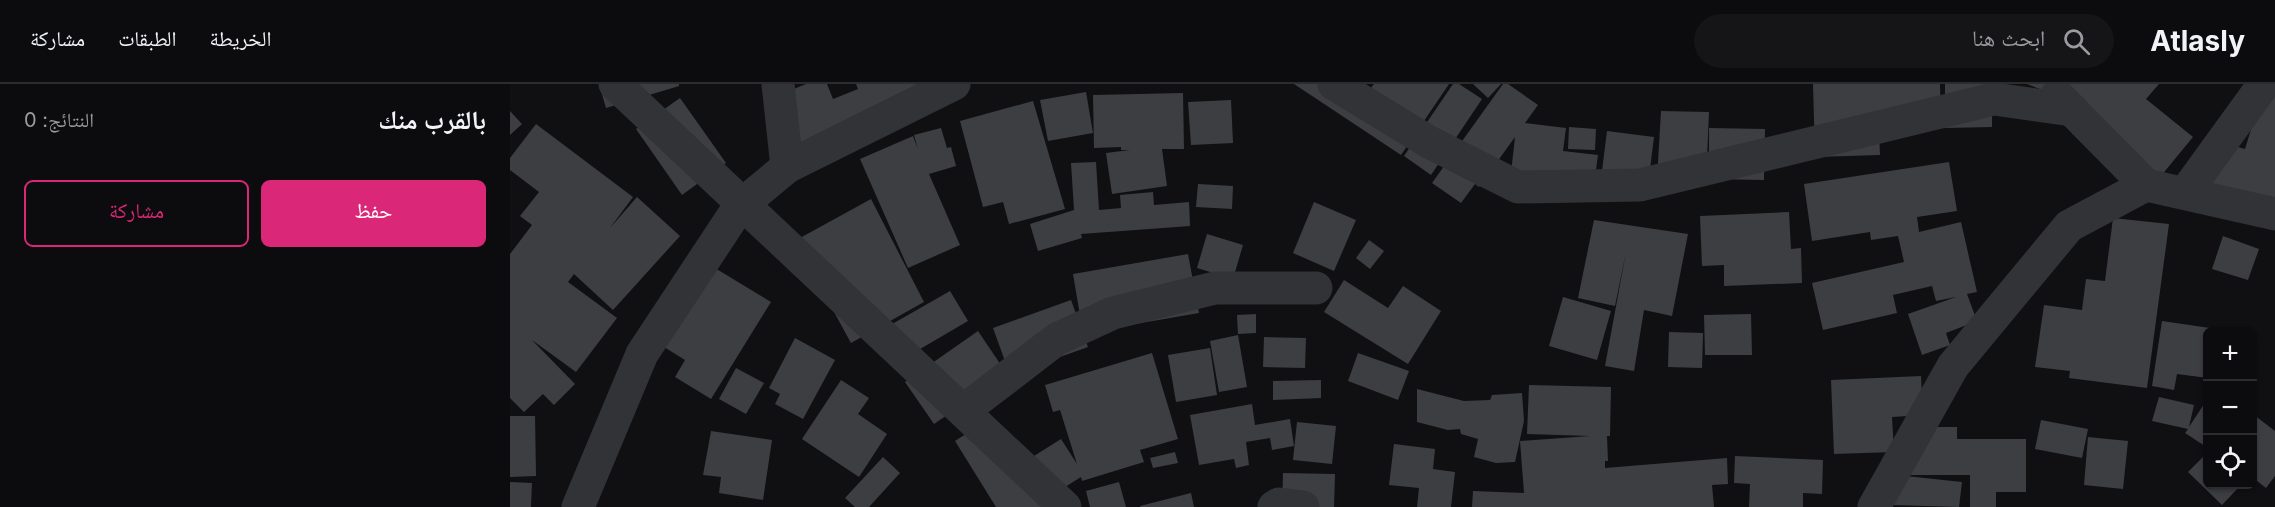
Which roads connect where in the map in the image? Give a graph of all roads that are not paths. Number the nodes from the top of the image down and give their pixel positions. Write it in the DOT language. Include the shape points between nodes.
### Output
graph roads {
  1 [pos="615,84"];
  2 [pos="778,84"];
  3 [pos="954,84"];
  4 [pos="1334,84"];
  5 [pos="2046,84"];
  6 [pos="2264,84"];
  7 [pos="2072,110"];
  8 [pos="787,167"];
  9 [pos="2146,185"];
  10 [pos="2185,193"];
  11 [pos="743,204"];
  12 [pos="2275,214"];
  13 [pos="1316,288"];
  14 [pos="963,411"];
  15 [pos="578,507"];
  16 [pos="1065,507"];
  17 [pos="1274,507"];
  18 [pos="1303,507"];
  19 [pos="1874,507"];
  1 -- 11 [label="street"];
  2 -- 8 [label="street"];
  3 -- 8 [label="street"];
  4 -- 7 [label="street" via="1429,142 1518,188 1640,185 1994,99"];
  5 -- 7 [label="street"];
  6 -- 10 [label="street"];
  7 -- 9 [label="street"];
  8 -- 11 [label="street"];
  9 -- 10 [label="street"];
  9 -- 19 [label="street" via="2068,226 1953,366"];
  10 -- 12 [label="street"];
  11 -- 14 [label="street"];
  11 -- 15 [label="street" via="642,354"];
  13 -- 14 [label="street" via="1215,288 1113,313 1057,339"];
  14 -- 16 [label="street"];
  17 -- 18 [label="street"];
}
